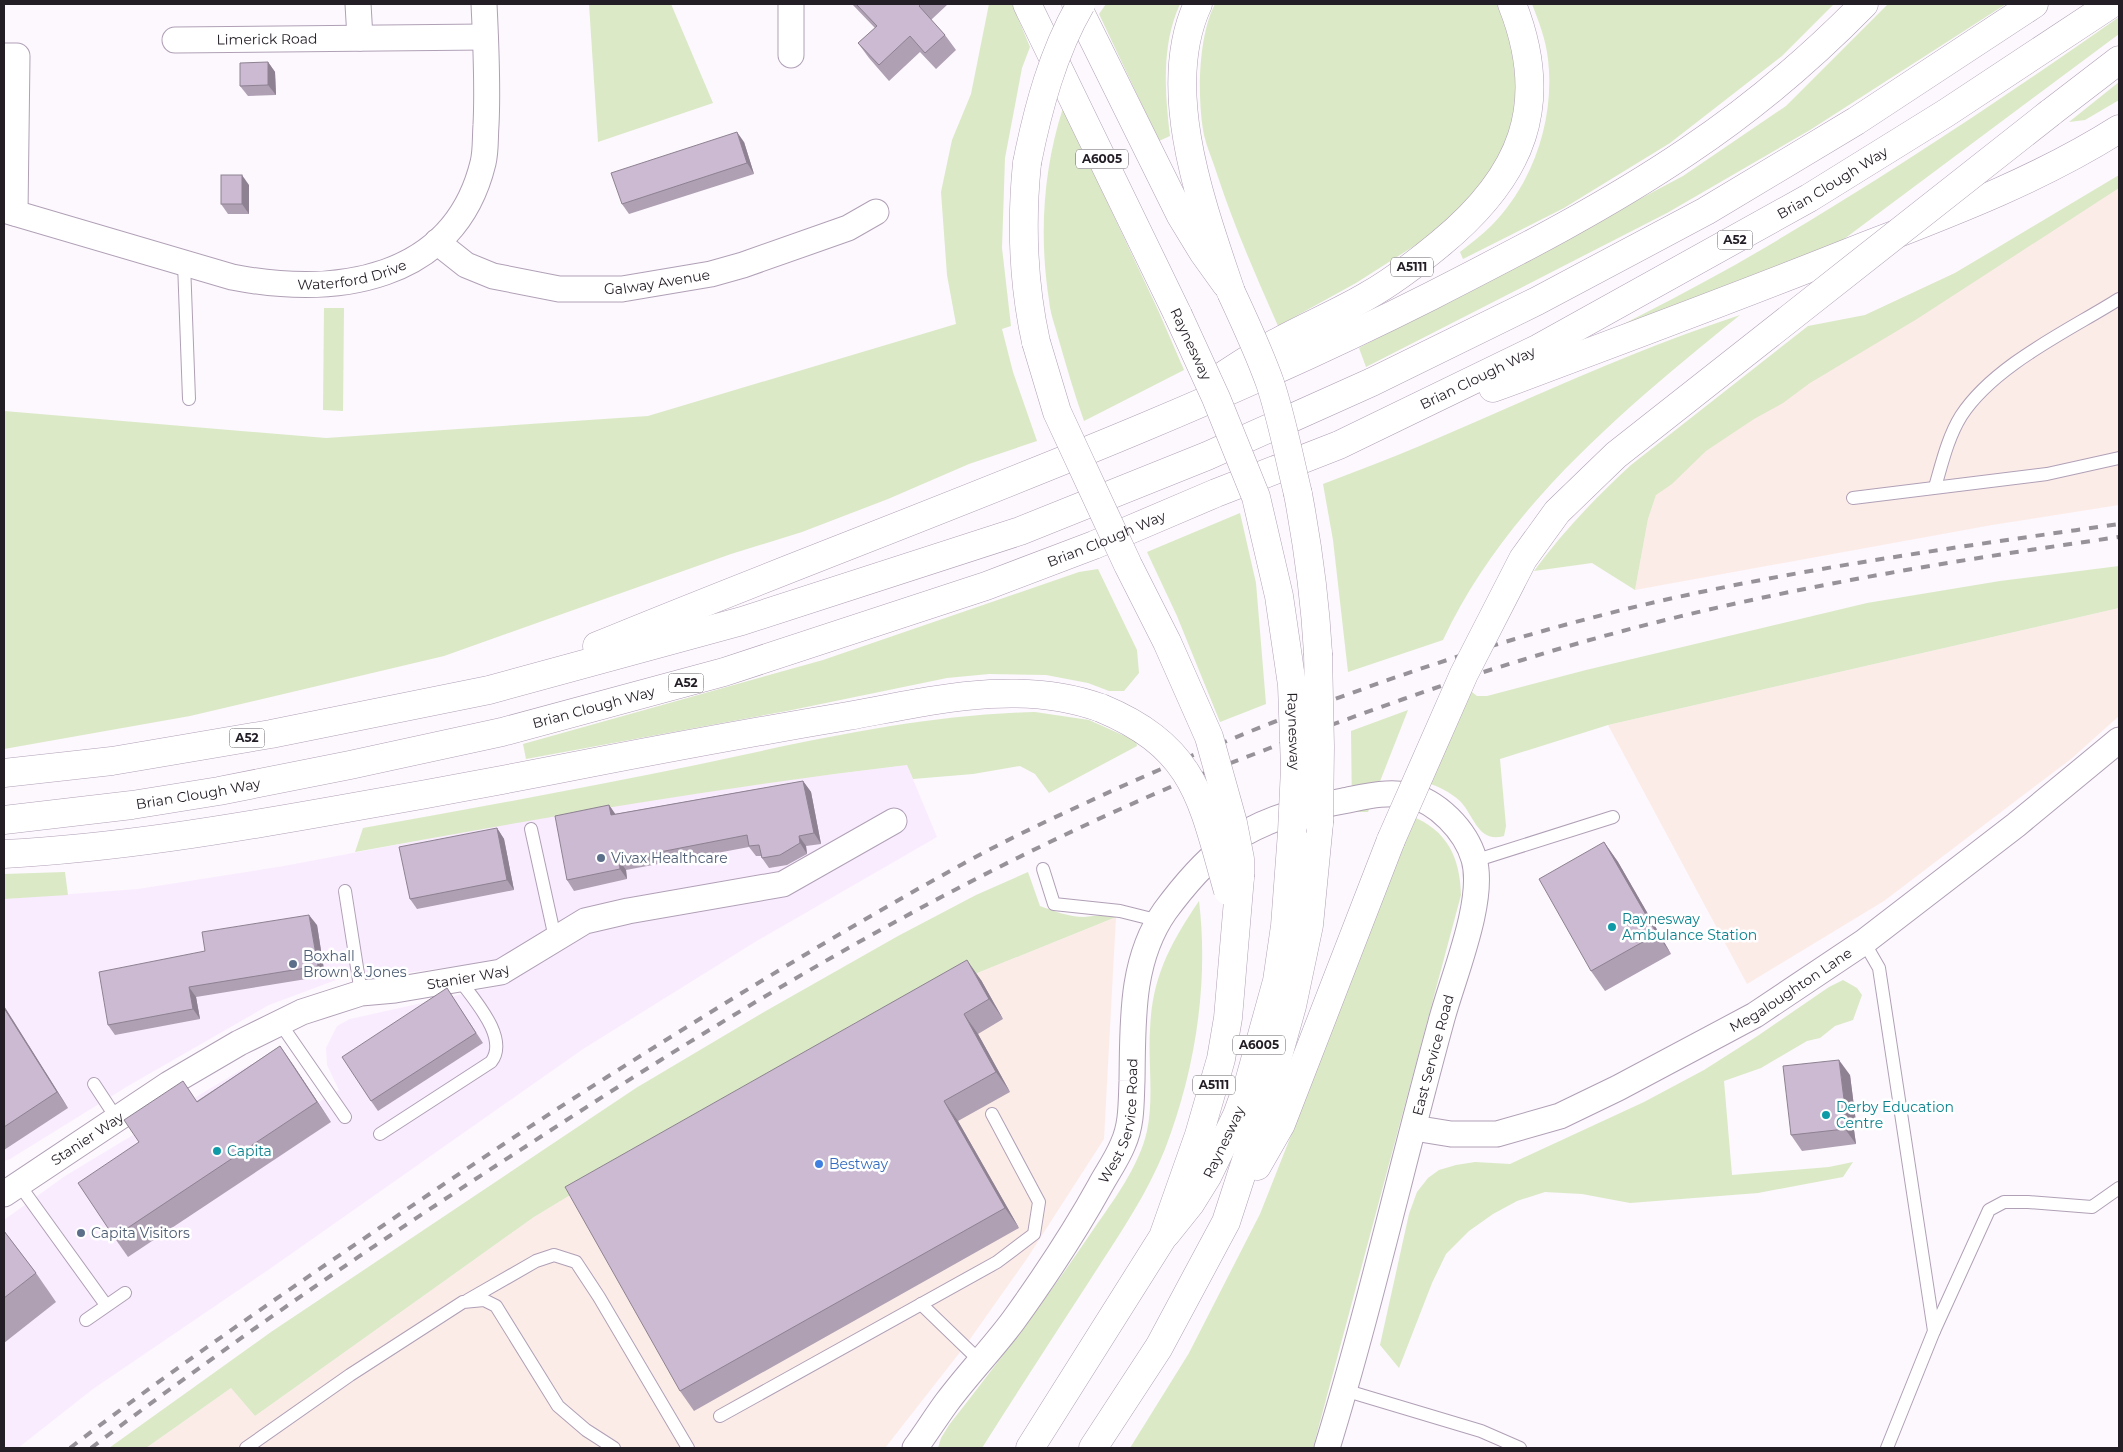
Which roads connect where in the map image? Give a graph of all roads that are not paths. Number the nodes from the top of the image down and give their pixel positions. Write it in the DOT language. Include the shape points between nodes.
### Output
graph roads {
  1 [pos="358,4"];
  2 [pos="484,4"];
  3 [pos="791,4"];
  4 [pos="1027,4"];
  5 [pos="1076,4"];
  6 [pos="1081,4"];
  7 [pos="1198,4"];
  8 [pos="1512,4"];
  9 [pos="1864,4"];
  10 [pos="2034,4"];
  11 [pos="2111,4"];
  12 [pos="485,37"];
  13 [pos="360,38"];
  14 [pos="175,40"];
  15 [pos="791,54"];
  16 [pos="4,56"];
  17 [pos="2119,60"];
  18 [pos="2119,129"];
  19 [pos="9,211"];
  20 [pos="876,212"];
  21 [pos="437,242"];
  22 [pos="184,263"];
  23 [pos="1231,292"];
  24 [pos="2119,299"];
  25 [pos="189,399"];
  26 [pos="1146,426"];
  27 [pos="1340,445"];
  28 [pos="2119,458"];
  29 [pos="1935,487"];
  30 [pos="1853,498"];
  31 [pos="489,690"];
  32 [pos="2119,740"];
  33 [pos="4,774"];
  34 [pos="1613,817"];
  35 [pos="4,820"];
  36 [pos="894,821"];
  37 [pos="1304,822"];
  38 [pos="532,829"];
  39 [pos="4,854"];
  40 [pos="1474,861"];
  41 [pos="1042,869"];
  42 [pos="1234,884"];
  43 [pos="345,891"];
  44 [pos="1160,921"];
  45 [pos="555,938"];
  46 [pos="1864,942"];
  47 [pos="459,979"];
  48 [pos="361,993"];
  49 [pos="280,1023"];
  50 [pos="94,1084"];
  51 [pos="992,1114"];
  52 [pos="345,1117"];
  53 [pos="117,1119"];
  54 [pos="1414,1128"];
  55 [pos="380,1134"];
  56 [pos="11,1188"];
  57 [pos="2119,1188"];
  58 [pos="1226,1222"];
  59 [pos="1163,1237"];
  60 [pos="125,1293"];
  61 [pos="463,1302"];
  62 [pos="921,1304"];
  63 [pos="106,1305"];
  64 [pos="86,1320"];
  65 [pos="1934,1331"];
  66 [pos="980,1361"];
  67 [pos="1344,1390"];
  68 [pos="720,1416"];
  69 [pos="246,1448"];
  70 [pos="614,1448"];
  71 [pos="688,1448"];
  72 [pos="915,1448"];
  73 [pos="1030,1448"];
  74 [pos="1093,1448"];
  75 [pos="1328,1448"];
  76 [pos="1520,1448"];
  77 [pos="1887,1448"];
  1 -- 13 [label="street"];
  2 -- 12 [label="street, Waterford Drive"];
  3 -- 15 [label="street"];
  4 -- 37 [label="main road, Raynesway / A6005, bridge" via="1178,315 1256,497 1277,588 1292,685 1296,768"];
  5 -- 23 [label="main road, Raynesway / A6005" via="1181,216"];
  6 -- 42 [label="main road, A5111, bridge" via="1055,60 1035,123 1027,163 1023,206 1024,258 1031,318 1057,412 1209,736 1240,859"];
  7 -- 23 [label="main road" via="1184,49 1186,123 1208,221"];
  8 -- 26 [label="main road, A5111" via="1528,55 1531,80 1527,119 1518,152 1479,208 1456,231 1367,296 1268,348"];
  9 -- 26 [label="main road" via="1787,74 1716,132 1576,220 1376,324"];
  10 -- 31 [label="main road, A52" via="1856,121 1706,211 1537,301 1372,382 1207,456 1020,531 857,585 742,621"];
  11 -- 27 [label="main road, Brian Clough Way / A52" via="1946,114 1809,198 1539,348"];
  12 -- 13 [label="street, Limerick Road"];
  12 -- 21 [label="street, Waterford Drive" via="487,101 483,161 464,212"];
  13 -- 14 [label="street, Limerick Road"];
  16 -- 19 [label="street, Waterford Drive" via="17,56"];
  17 -- 58 [label="main road, bridge" via="1616,455 1558,512 1523,559 1448,709 1391,840 1280,1124"];
  18 -- 27 [label="main road" via="2046,170 1969,205 1655,328"];
  19 -- 22 [label="street, Waterford Drive"];
  20 -- 21 [label="street, Galway Avenue" via="848,228 742,265 711,274 622,289 559,289 493,276 466,265"];
  21 -- 22 [label="street, Waterford Drive" via="396,268 327,285 254,281"];
  22 -- 25 [label="lane"];
  23 -- 37 [label="main road, Raynesway, bridge" via="1271,385 1307,541 1315,603 1320,747"];
  24 -- 29 [label="lane" via="2011,365 1988,383 1957,424"];
  26 -- 31 [label="main road"];
  27 -- 35 [label="main road, Brian Clough Way / A52" via="986,586 724,672 632,698 502,732 229,789 132,805"];
  28 -- 29 [label="lane" via="2038,475"];
  29 -- 30 [label="lane"];
  31 -- 33 [label="main road, A52" via="262,736 112,761"];
  32 -- 46 [label="street, Megaloughton Lane" via="2016,825"];
  34 -- 40 [label="lane"];
  36 -- 45 [label="street, Stanier Way" via="783,884 585,921"];
  37 -- 40 [label="street, East Service Road" via="1377,794 1407,795 1432,805 1457,828"];
  37 -- 44 [label="street, West Service Road" via="1259,827 1228,844 1197,873"];
  37 -- 58 [label="main road, Raynesway" via="1309,925 1292,1006"];
  37 -- 59 [label="main road, Raynesway / A6005" via="1277,981 1249,1082 1208,1175"];
  38 -- 45 [label="lane"];
  39 -- 42 [label="main road, bridge" via="99,846 234,828 943,699 1030,693 1064,697 1129,720 1179,759 1196,787"];
  40 -- 54 [label="street, East Service Road" via="1475,894 1471,918"];
  41 -- 44 [label="lane" via="1054,904 1120,910"];
  42 -- 59 [label="main road, A5111" via="1235,926 1228,1018 1220,1059 1199,1135"];
  43 -- 48 [label="lane"];
  44 -- 66 [label="street, West Service Road" via="1137,980 1130,1122 1124,1143 1083,1217 1011,1323"];
  45 -- 47 [label="street, Stanier Way" via="501,972"];
  46 -- 54 [label="street, Megaloughton Lane" via="1755,1015 1560,1116 1497,1134 1451,1134"];
  46 -- 65 [label="lane" via="1879,968"];
  47 -- 48 [label="street, Stanier Way"];
  47 -- 55 [label="lane" via="494,1032 497,1044 495,1057"];
  48 -- 49 [label="street, Stanier Way" via="302,1012"];
  49 -- 52 [label="lane"];
  49 -- 53 [label="street, Stanier Way" via="169,1084"];
  50 -- 53 [label="lane"];
  51 -- 62 [label="lane" via="1039,1202 1034,1234 997,1262"];
  53 -- 56 [label="street, Stanier Way"];
  54 -- 67 [label="street, East Service Road"];
  56 -- 63 [label="lane"];
  57 -- 65 [label="lane" via="2092,1207 2004,1202 1989,1210"];
  58 -- 74 [label="main road, Raynesway" via="1159,1347"];
  59 -- 73 [label="main road, Raynesway / A5111"];
  60 -- 63 [label="lane"];
  61 -- 69 [label="lane" via="350,1375"];
  61 -- 70 [label="lane" via="484,1300 496,1306 558,1406"];
  61 -- 71 [label="lane" via="536,1260 554,1255 576,1262"];
  62 -- 66 [label="lane"];
  62 -- 68 [label="lane"];
  63 -- 64 [label="lane"];
  65 -- 77 [label="lane"];
  66 -- 72 [label="street, West Service Road"];
  67 -- 75 [label="street, East Service Road"];
  67 -- 76 [label="lane" via="1481,1431"];
}
